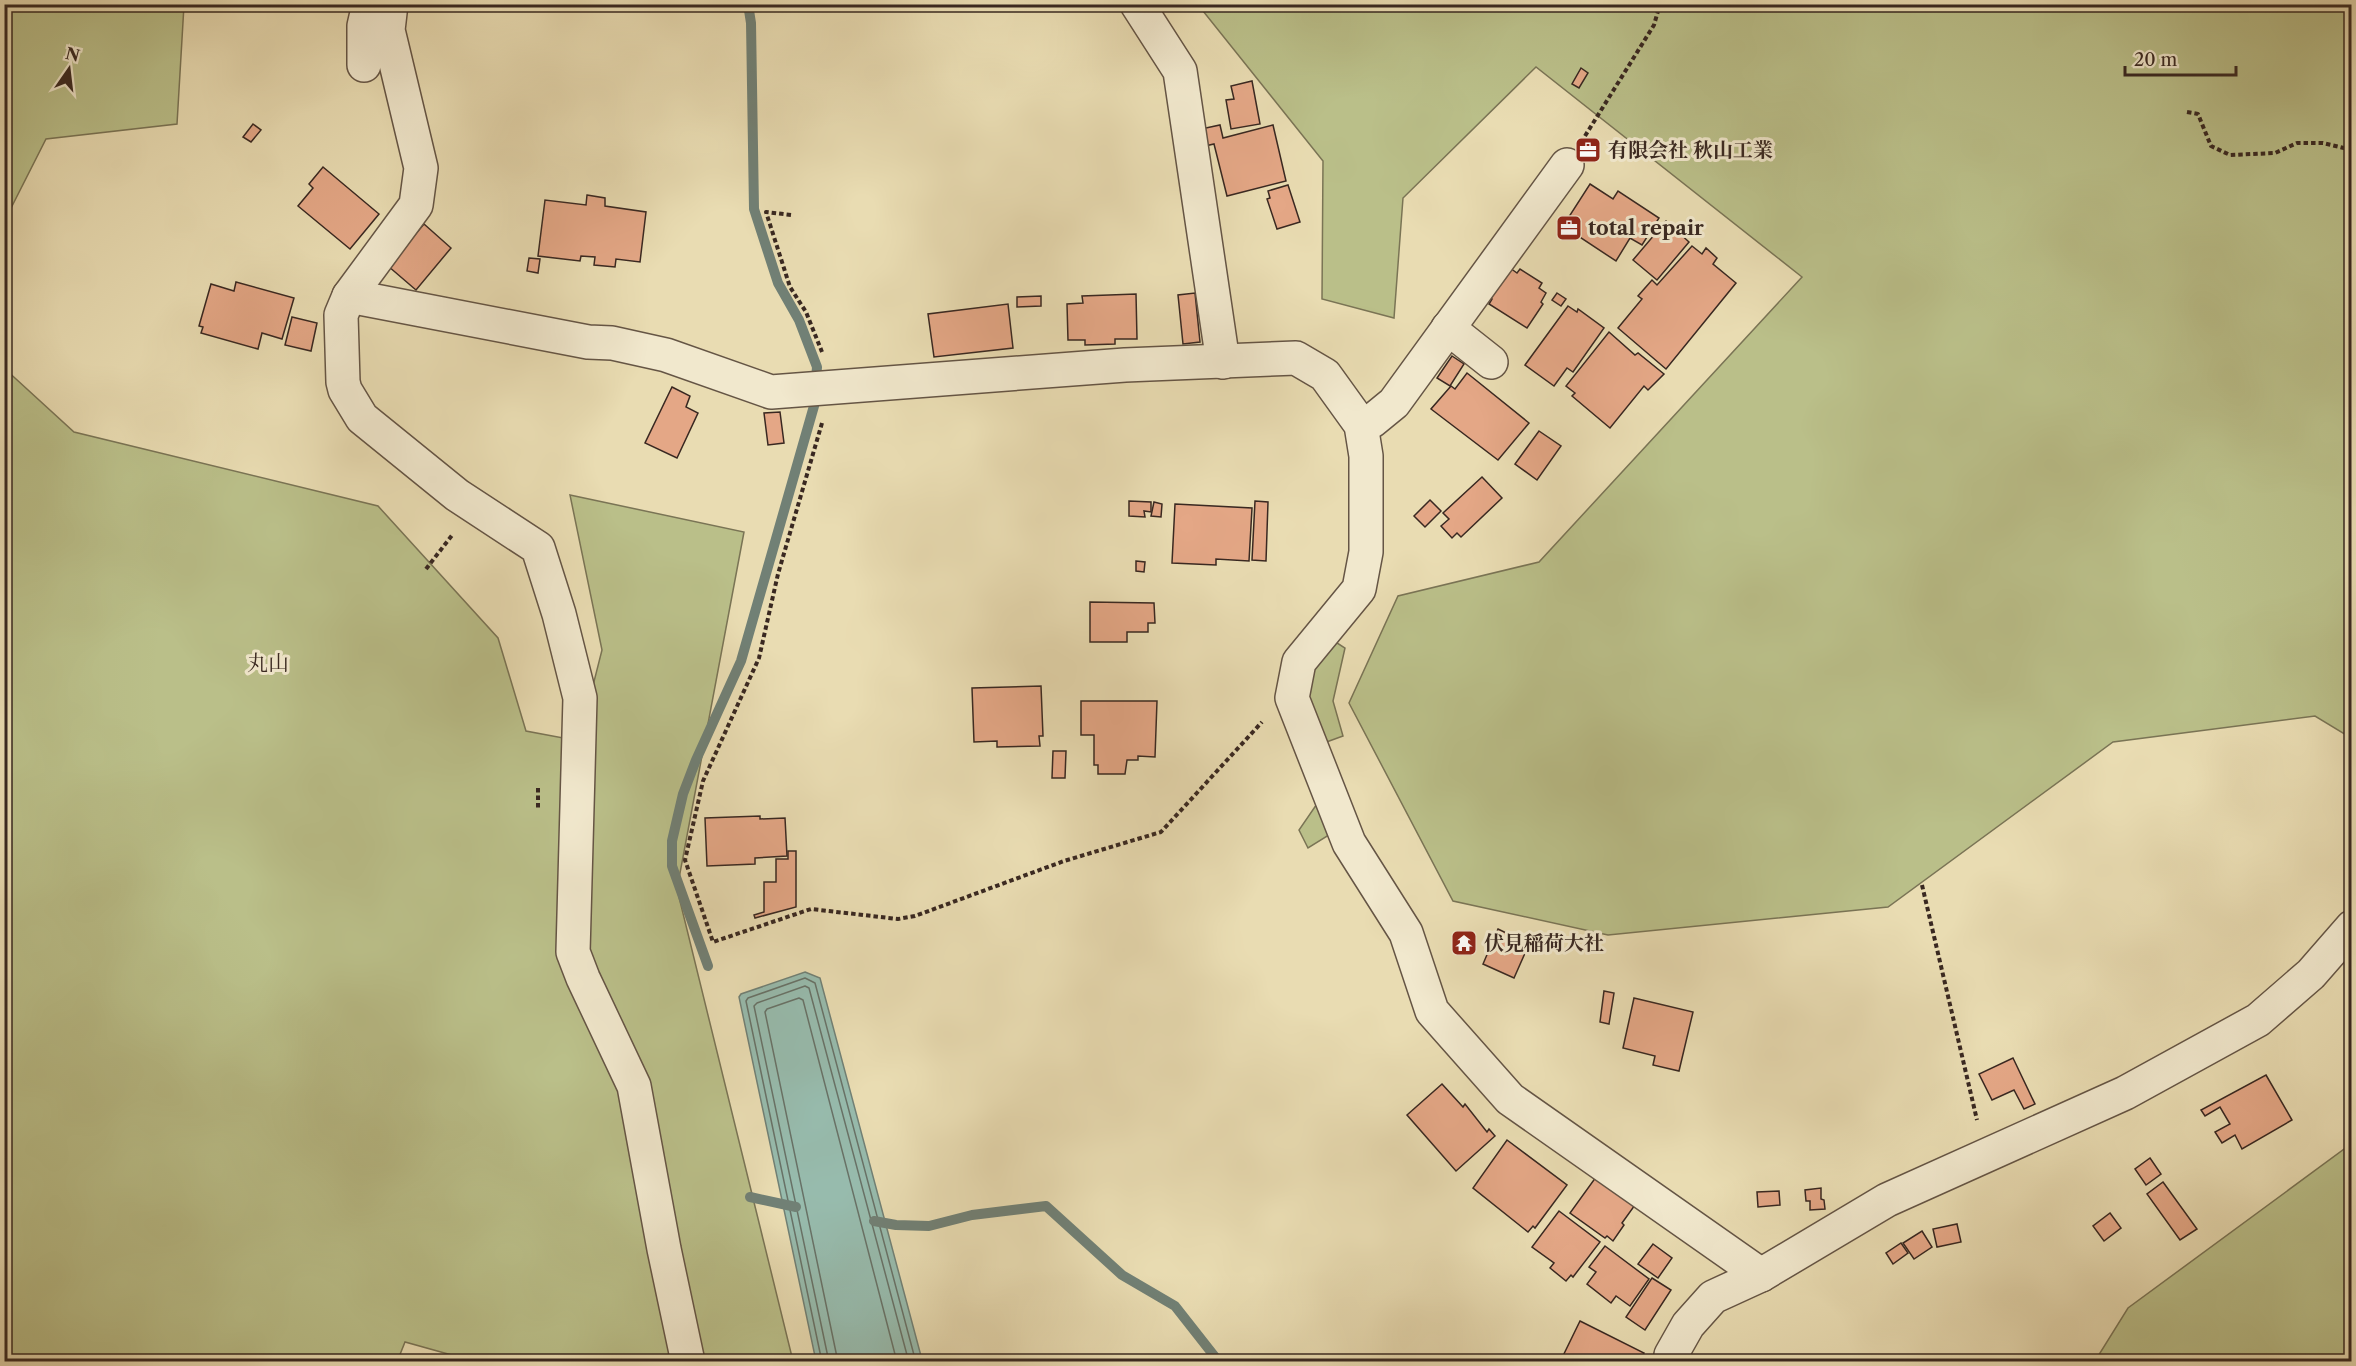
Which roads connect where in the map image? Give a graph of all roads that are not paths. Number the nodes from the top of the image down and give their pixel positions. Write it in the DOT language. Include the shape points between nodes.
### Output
graph roads {
  1 [pos="369,4"];
  2 [pos="386,4"];
  3 [pos="1137,4"];
  4 [pos="391,5"];
  5 [pos="364,65"];
  6 [pos="1567,165"];
  7 [pos="349,296"];
  8 [pos="1448,328"];
  9 [pos="1223,362"];
  10 [pos="1491,362"];
  11 [pos="1361,425"];
  12 [pos="2352,927"];
  13 [pos="1761,1275"];
  14 [pos="688,1362"];
  15 [pos="1670,1362"];
  1 -- 5 [label="street" via="364,26"];
  2 -- 4 [label="street"];
  3 -- 9 [label="street" via="1180,71"];
  4 -- 7 [label="street" via="388,30 421,168 416,205"];
  6 -- 8 [label="street"];
  7 -- 9 [label="street" via="656,353 771,392 1113,366"];
  7 -- 14 [label="street" via="341,315 345,390 362,418 458,495 538,548 559,614 580,698 573,952 634,1086"];
  8 -- 10 [label="street"];
  8 -- 11 [label="street" via="1394,403"];
  9 -- 11 [label="street" via="1296,358 1308,363 1325,375"];
  11 -- 13 [label="street" via="1366,456 1366,552 1359,589 1299,662 1292,697 1349,843 1406,933 1432,1011 1510,1099"];
  12 -- 13 [label="street" via="2311,974 2258,1020 2126,1093 1887,1200"];
  13 -- 15 [label="street" via="1713,1297 1688,1325"];
}
